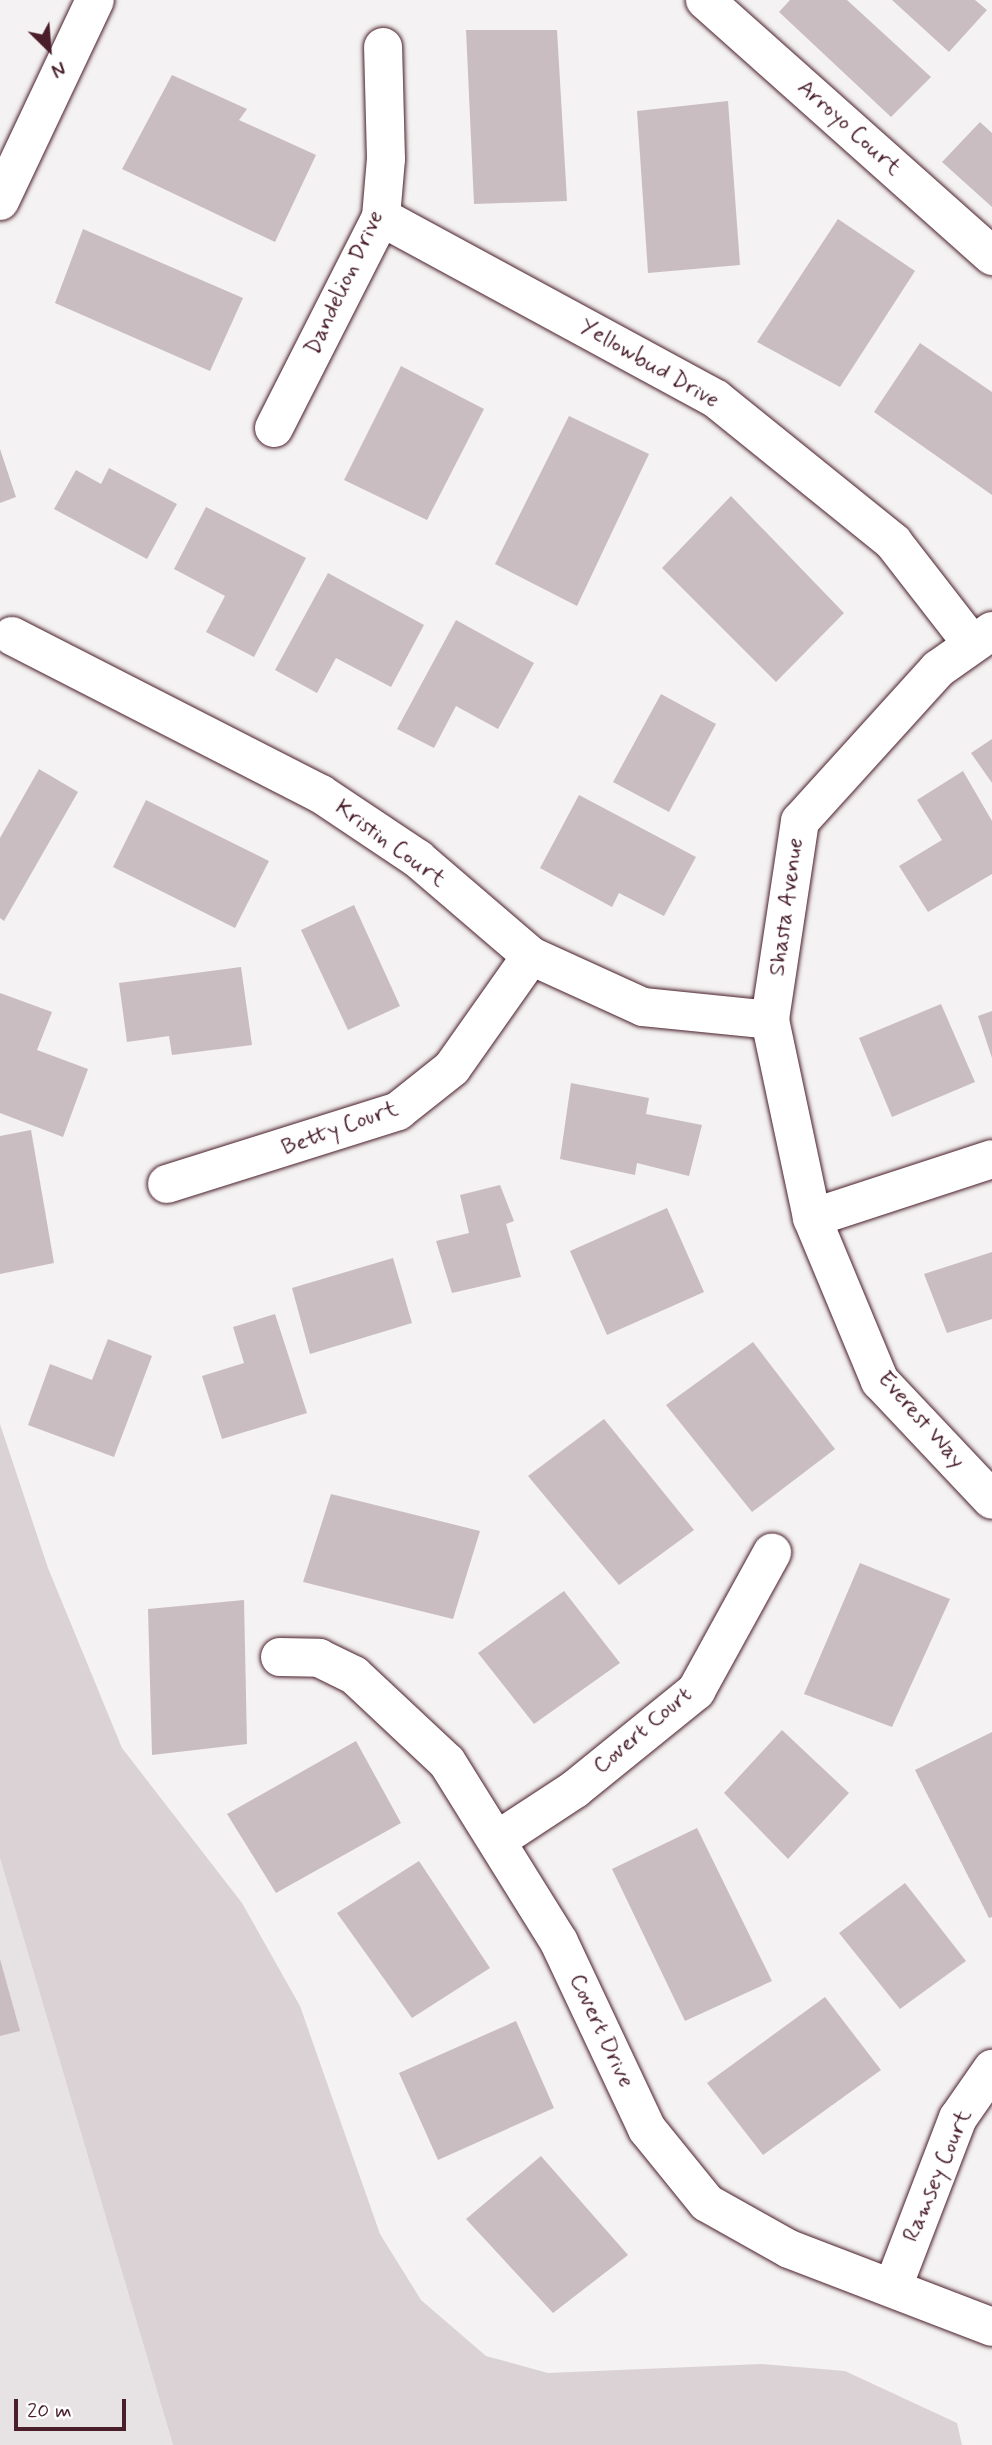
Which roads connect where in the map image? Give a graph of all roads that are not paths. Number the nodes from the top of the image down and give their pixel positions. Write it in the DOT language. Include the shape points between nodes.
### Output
graph roads {
  1 [pos="95,0"];
  2 [pos="705,0"];
  3 [pos="383,47"];
  4 [pos="0,201"];
  5 [pos="381,217"];
  6 [pos="992,256"];
  7 [pos="274,428"];
  8 [pos="12,636"];
  9 [pos="982,638"];
  10 [pos="531,956"];
  11 [pos="770,1020"];
  12 [pos="992,1159"];
  13 [pos="167,1184"];
  14 [pos="812,1218"];
  15 [pos="992,1500"];
  16 [pos="772,1553"];
  17 [pos="280,1657"];
  18 [pos="499,1839"];
  19 [pos="992,2069"];
  20 [pos="893,2287"];
  21 [pos="992,2327"];
  1 -- 4 [label="street"];
  2 -- 6 [label="street, Arroyo Court"];
  3 -- 5 [label="street, Dandelion Drive" via="386,159"];
  5 -- 7 [label="street, Dandelion Drive"];
  5 -- 9 [label="street, Yellowbud Drive" via="716,399 893,542"];
  8 -- 10 [label="street, Kristin Court" via="321,794 418,859"];
  9 -- 11 [label="street, Shasta Avenue" via="938,669 800,821"];
  10 -- 11 [label="street, Kristin Court" via="643,1007"];
  10 -- 13 [label="street, Betty Court" via="452,1068 398,1111"];
  11 -- 14 [label="street, Shasta Avenue"];
  12 -- 14 [label="street"];
  14 -- 15 [label="street, Everest Way" via="880,1381"];
  16 -- 18 [label="street, Covert Court" via="696,1690 575,1789"];
  17 -- 18 [label="street, Covert Drive" via="319,1658 354,1675 447,1762"];
  18 -- 20 [label="street, Covert Drive" via="559,1942 647,2129 706,2203 789,2249"];
  19 -- 20 [label="street, Ramsey Court" via="958,2118"];
  20 -- 21 [label="street, Covert Drive"];
}
